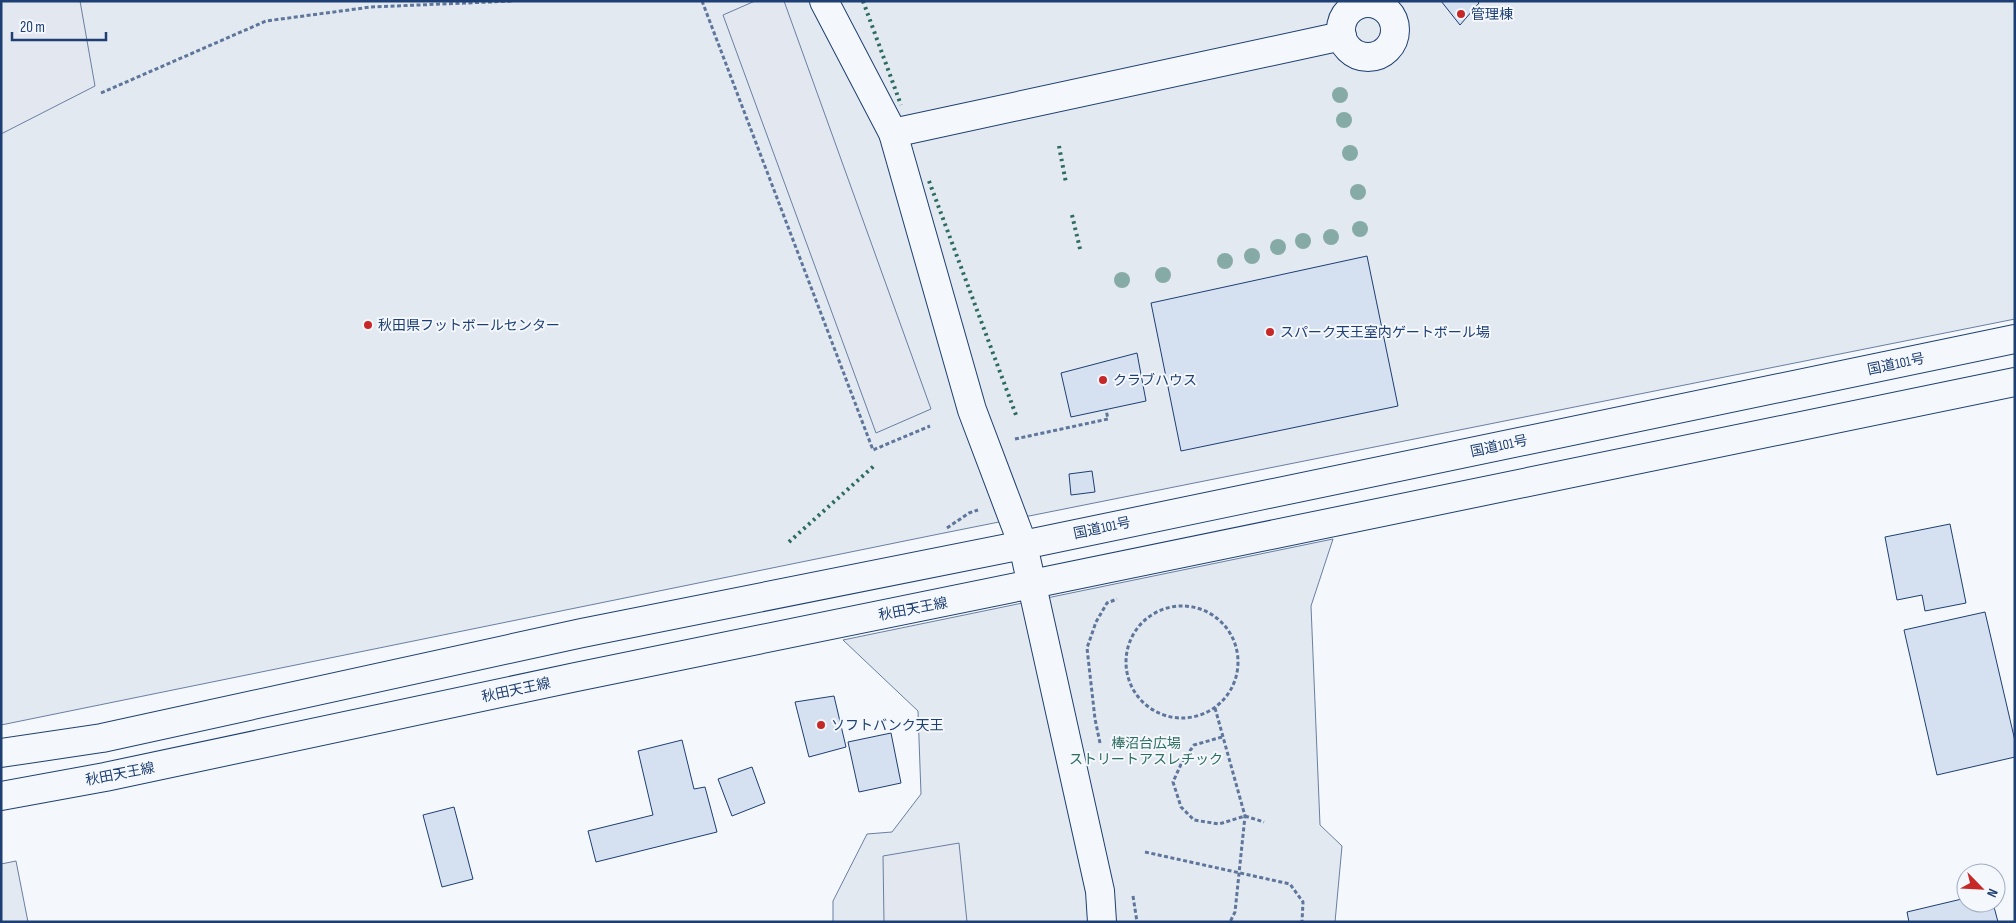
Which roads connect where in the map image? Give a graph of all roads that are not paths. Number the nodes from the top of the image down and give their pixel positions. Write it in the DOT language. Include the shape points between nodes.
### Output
graph roads {
  1 [pos="824,1"];
  2 [pos="1342,36"];
  3 [pos="893,133"];
  4 [pos="2015,339"];
  5 [pos="2015,382"];
  6 [pos="1023,545"];
  7 [pos="1032,584"];
  8 [pos="1,753"];
  9 [pos="1,796"];
  10 [pos="1102,922"];
  1 -- 3 [label="main road"];
  2 -- 3 [label="main road"];
  3 -- 6 [label="main road" via="972,410"];
  4 -- 6 [label="main road, 国道101号"];
  5 -- 7 [label="main road"];
  6 -- 7 [label="main road"];
  6 -- 8 [label="main road" via="582,633 102,738"];
  7 -- 9 [label="main road, 秋田天王線"];
  7 -- 10 [label="main road" via="1100,891"];
}
